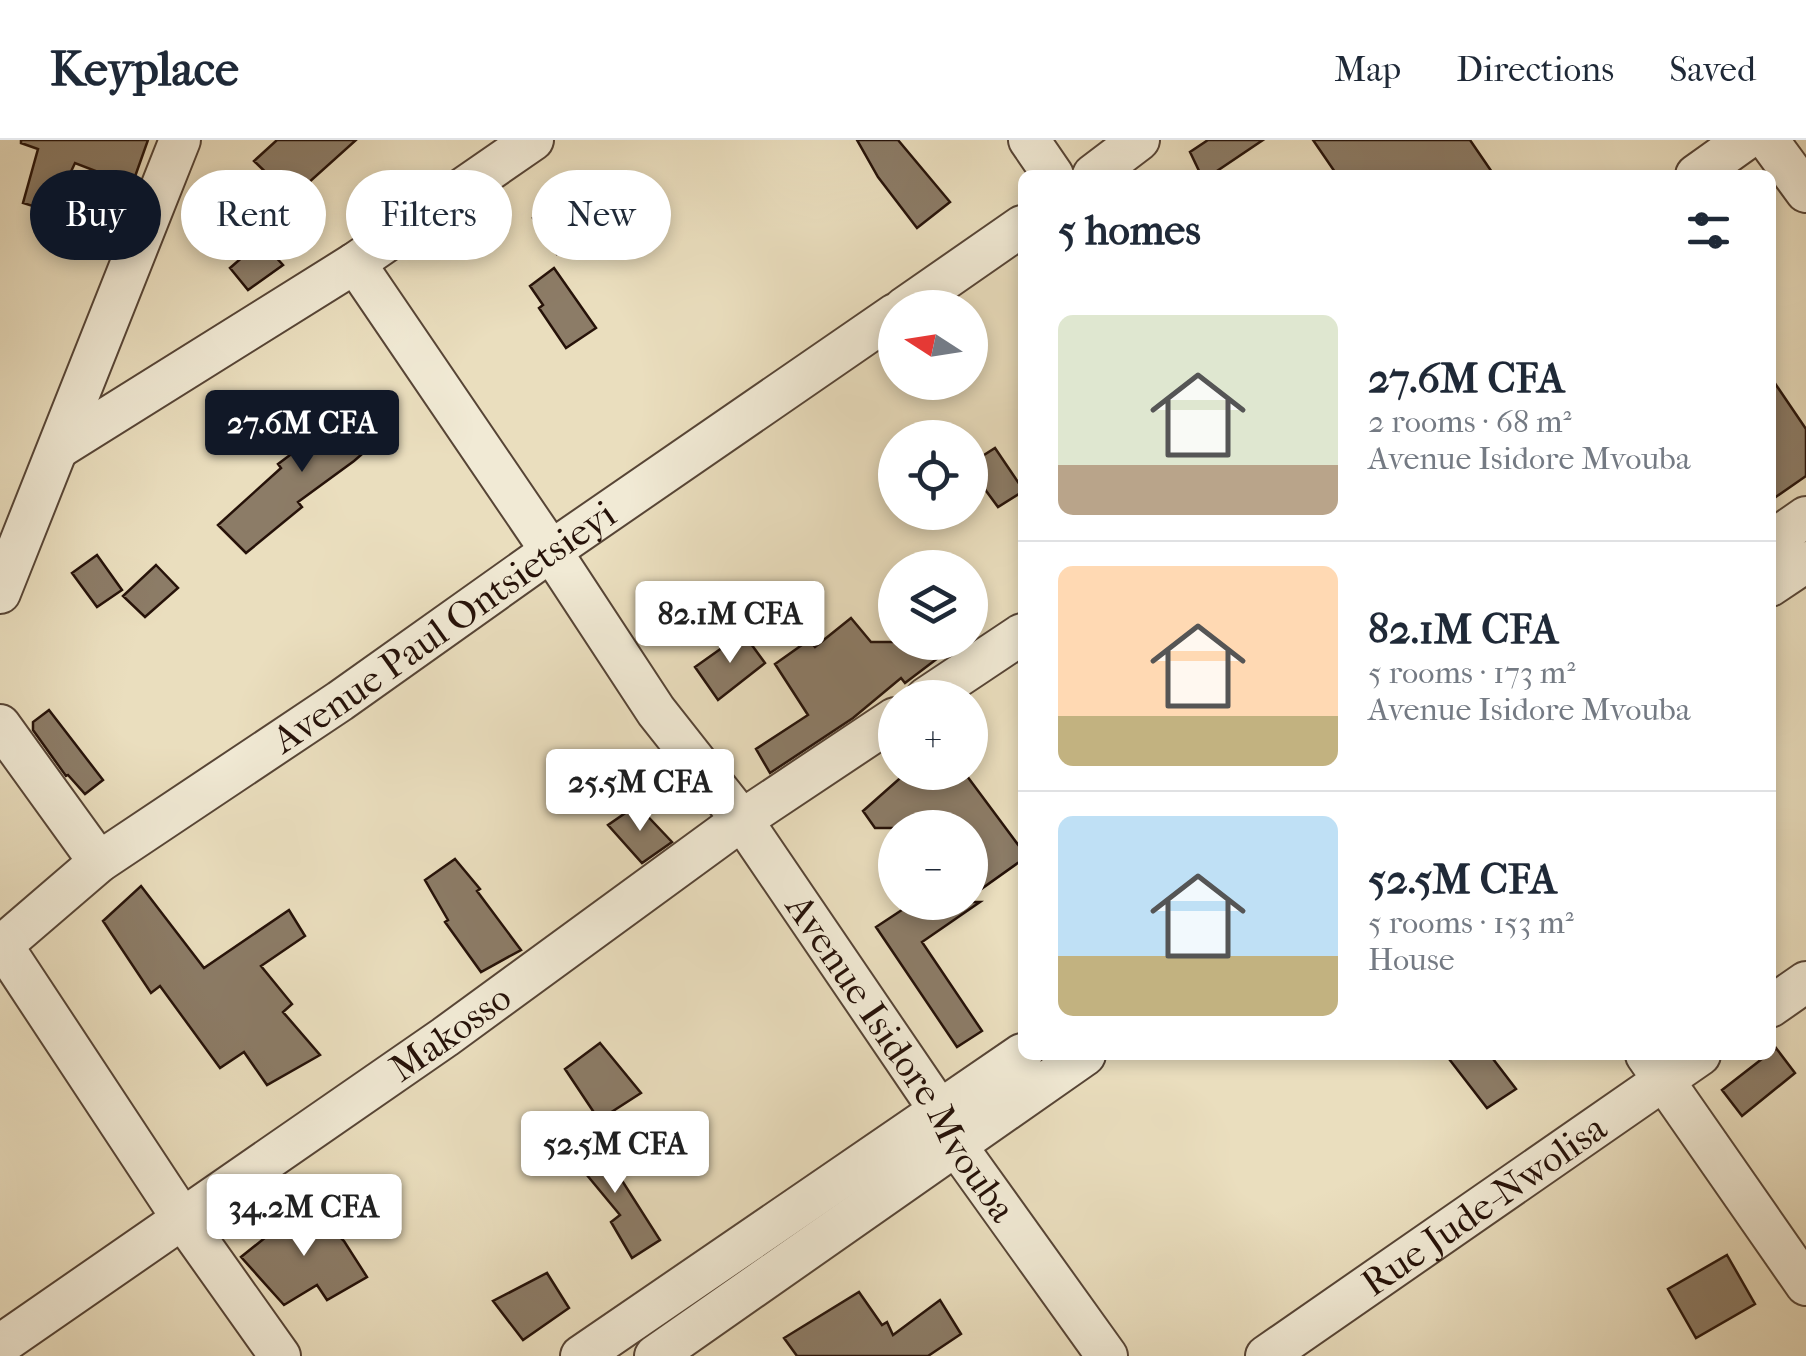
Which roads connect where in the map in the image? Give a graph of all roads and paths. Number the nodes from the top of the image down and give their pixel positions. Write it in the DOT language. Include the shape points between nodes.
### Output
graph roads {
  1 [pos="180,140"];
  2 [pos="1029,140"];
  3 [pos="1139,140"];
  4 [pos="1745,140"];
  5 [pos="1768,140"];
  6 [pos="528,141"];
  7 [pos="1050,170"];
  8 [pos="1100,170"];
  9 [pos="1703,170"];
  10 [pos="1806,192"];
  11 [pos="1018,229"];
  12 [pos="356,264"];
  13 [pos="930,290"];
  14 [pos="878,326"];
  15 [pos="58,448"];
  16 [pos="1806,518"];
  17 [pos="1776,538"];
  18 [pos="551,551"];
  19 [pos="1806,562"];
  20 [pos="1776,582"];
  21 [pos="0,593"];
  22 [pos="1018,637"];
  23 [pos="953,680"];
  24 [pos="0,725"];
  25 [pos="878,729"];
  26 [pos="742,820"];
  27 [pos="99,862"];
  28 [pos="1,946"];
  29 [pos="1806,982"];
  30 [pos="1776,1003"];
  31 [pos="1018,1058"];
  32 [pos="1076,1060"];
  33 [pos="1682,1060"];
  34 [pos="1654,1068"];
  35 [pos="947,1128"];
  36 [pos="182,1218"];
  37 [pos="1806,1285"];
  38 [pos="0,1345"];
  39 [pos="280,1356"];
  40 [pos="580,1356"];
  41 [pos="655,1356"];
  42 [pos="1107,1356"];
  43 [pos="1266,1356"];
  1 -- 15 [label="street"];
  2 -- 7 [label="street"];
  3 -- 8 [label="street"];
  4 -- 9 [label="street"];
  5 -- 10 [label="street"];
  6 -- 12 [label="street"];
  11 -- 13 [label="street"];
  12 -- 15 [label="street"];
  12 -- 18 [label="street, Avenue Isidore Mvouba"];
  14 -- 18 [label="street, Avenue Paul Ontsietsieyi"];
  15 -- 21 [label="street"];
  16 -- 17 [label="street"];
  18 -- 26 [label="street, Avenue Isidore Mvouba" via="656,711"];
  18 -- 27 [label="street, Avenue Paul Ontsietsieyi"];
  19 -- 20 [label="street"];
  22 -- 23 [label="street"];
  24 -- 27 [label="street"];
  25 -- 26 [label="street, Makosso"];
  26 -- 35 [label="street, Avenue Isidore Mvouba"];
  26 -- 36 [label="street, Makosso"];
  27 -- 28 [label="street, Avenue Paul Ontsietsieyi"];
  28 -- 36 [label="street"];
  29 -- 30 [label="street"];
  31 -- 35 [label="street"];
  32 -- 35 [label="street"];
  33 -- 34 [label="street, Rue Jude-Nwolisa"];
  34 -- 37 [label="street"];
  34 -- 43 [label="street, Rue Jude-Nwolisa"];
  35 -- 40 [label="street"];
  35 -- 41 [label="street"];
  35 -- 42 [label="street, Avenue Isidore Mvouba"];
  36 -- 38 [label="street, Makosso"];
  36 -- 39 [label="street"];
}
